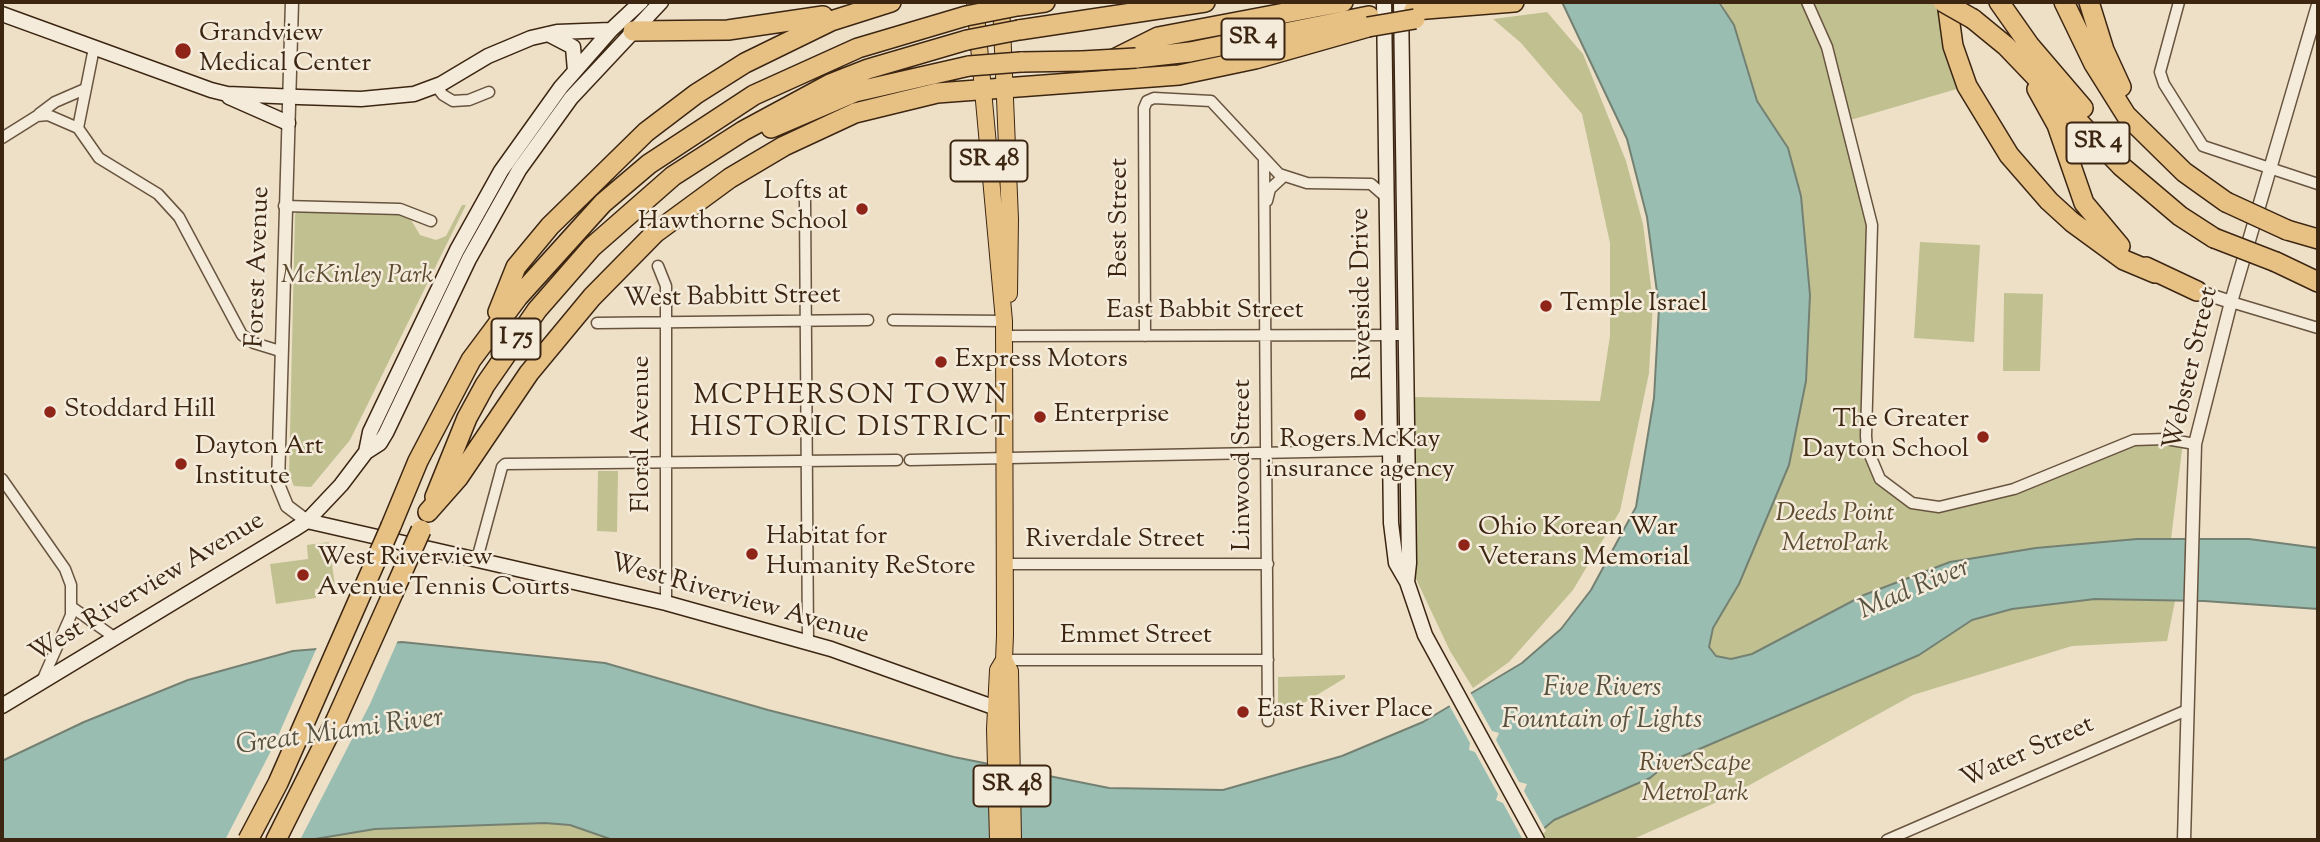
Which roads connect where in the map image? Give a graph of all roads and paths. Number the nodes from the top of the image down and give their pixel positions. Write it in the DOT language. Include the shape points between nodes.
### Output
graph roads {
  1 [pos="292,2"];
  2 [pos="641,2"];
  3 [pos="662,2"];
  4 [pos="891,2"];
  5 [pos="1045,2"];
  6 [pos="1205,2"];
  7 [pos="1343,2"];
  8 [pos="1384,2"];
  9 [pos="1514,2"];
  10 [pos="1807,2"];
  11 [pos="1945,2"];
  12 [pos="1999,2"];
  13 [pos="2064,2"];
  14 [pos="2089,2"];
  15 [pos="2179,2"];
  16 [pos="1009,4"];
  17 [pos="2318,5"];
  18 [pos="970,9"];
  19 [pos="1410,10"];
  20 [pos="858,12"];
  21 [pos="2,14"];
  22 [pos="1368,21"];
  23 [pos="611,30"];
  24 [pos="633,31"];
  25 [pos="547,34"];
  26 [pos="94,48"];
  27 [pos="2023,64"];
  28 [pos="575,71"];
  29 [pos="1061,83"];
  30 [pos="1005,85"];
  31 [pos="436,86"];
  32 [pos="983,87"];
  33 [pos="85,89"];
  34 [pos="211,90"];
  35 [pos="489,92"];
  36 [pos="290,97"];
  37 [pos="37,116"];
  38 [pos="288,122"];
  39 [pos="78,128"];
  40 [pos="743,131"];
  41 [pos="2,138"];
  42 [pos="2163,152"];
  43 [pos="1264,160"];
  44 [pos="2270,170"];
  45 [pos="1284,176"];
  46 [pos="2318,184"];
  47 [pos="801,185"];
  48 [pos="1387,198"];
  49 [pos="284,206"];
  50 [pos="1266,208"];
  51 [pos="2180,216"];
  52 [pos="431,221"];
  53 [pos="2318,239"];
  54 [pos="2276,262"];
  55 [pos="659,266"];
  56 [pos="2318,270"];
  57 [pos="2155,273"];
  58 [pos="2318,282"];
  59 [pos="2197,291"];
  60 [pos="2231,302"];
  61 [pos="868,320"];
  62 [pos="894,320"];
  63 [pos="806,321"];
  64 [pos="666,322"];
  65 [pos="597,323"];
  66 [pos="1004,328"];
  67 [pos="2318,328"];
  68 [pos="490,333"];
  69 [pos="1267,335"];
  70 [pos="1391,335"];
  71 [pos="1406,335"];
  72 [pos="1145,336"];
  73 [pos="281,351"];
  74 [pos="2195,444"];
  75 [pos="1390,450"];
  76 [pos="1406,450"];
  77 [pos="366,452"];
  78 [pos="1267,452"];
  79 [pos="1005,457"];
  80 [pos="897,460"];
  81 [pos="910,460"];
  82 [pos="807,461"];
  83 [pos="667,462"];
  84 [pos="2,479"];
  85 [pos="307,521"];
  86 [pos="425,521"];
  87 [pos="477,559"];
  88 [pos="1005,564"];
  89 [pos="1268,564"];
  90 [pos="1407,582"];
  91 [pos="666,603"];
  92 [pos="73,608"];
  93 [pos="114,637"];
  94 [pos="808,642"];
  95 [pos="1004,660"];
  96 [pos="1268,660"];
  97 [pos="40,683"];
  98 [pos="2,706"];
  99 [pos="1003,709"];
  100 [pos="2187,710"];
  101 [pos="1268,721"];
  102 [pos="1003,730"];
  103 [pos="248,840"];
  104 [pos="276,840"];
  105 [pos="998,840"];
  106 [pos="1013,840"];
  107 [pos="1537,840"];
  108 [pos="1887,840"];
  109 [pos="2184,840"];
  1 -- 36 [label="street, Forest Avenue"];
  2 -- 23 [label="main road"];
  3 -- 24 [label="main road"];
  4 -- 20 [label="highway"];
  5 -- 16 [label="highway, I 75"];
  6 -- 40 [label="highway, I 75, bridge" via="967,40 842,79"];
  7 -- 29 [label="highway" via="1158,37 1080,78"];
  8 -- 48 [label="main road, Riverside Drive"];
  9 -- 19 [label="highway"];
  10 -- 74 [label="street" via="1828,47 1872,225 1866,436 1880,479 1918,505 1939,507 1989,497 2134,440"];
  11 -- 27 [label="highway, SR 4, bridge" via="1973,19"];
  11 -- 57 [label="highway" via="1953,46 1968,86 2017,165 2080,228 2124,260"];
  12 -- 51 [label="highway" via="2030,46"];
  13 -- 42 [label="highway, SR 4" via="2112,94"];
  14 -- 42 [label="highway" via="2120,86"];
  15 -- 44 [label="street" via="2160,72 2178,107 2208,150"];
  16 -- 18 [label="highway, I 75, bridge"];
  16 -- 30 [label="main road, SR 48"];
  17 -- 44 [label="street, Webster Street"];
  18 -- 32 [label="main road, SR 48"];
  18 -- 68 [label="highway, I 75" via="858,48 717,117 603,203"];
  19 -- 22 [label="highway, bridge"];
  19 -- 71 [label="main road, Riverside Drive"];
  20 -- 24 [label="highway" via="728,30"];
  20 -- 68 [label="highway" via="745,63 632,144 516,267"];
  21 -- 26 [label="main road"];
  22 -- 29 [label="highway" via="1210,69 1149,79"];
  22 -- 40 [label="highway, SR 4, bridge" via="1190,52 970,66 881,84 771,128"];
  23 -- 24 [label="street"];
  23 -- 25 [label="main road"];
  23 -- 28 [label="main road"];
  24 -- 77 [label="main road" via="571,98 519,170 469,259 386,433"];
  25 -- 28 [label="main road" via="573,47"];
  25 -- 31 [label="main road" via="502,49"];
  26 -- 33 [label="street"];
  26 -- 34 [label="main road"];
  27 -- 51 [label="highway, SR 4" via="2120,166"];
  27 -- 57 [label="highway" via="2057,125 2079,192 2092,215 2116,242"];
  28 -- 77 [label="main road" via="527,131 481,205 370,432"];
  29 -- 30 [label="highway"];
  30 -- 32 [label="highway"];
  30 -- 66 [label="main road, SR 48" via="1010,288"];
  31 -- 35 [label="street" via="453,101"];
  31 -- 36 [label="main road" via="390,97"];
  32 -- 66 [label="main road, SR 48"];
  32 -- 86 [label="highway" via="892,102 824,127 730,178 655,233 569,321"];
  33 -- 37 [label="street"];
  33 -- 39 [label="street"];
  34 -- 36 [label="main road"];
  34 -- 38 [label="main road"];
  36 -- 38 [label="street, Forest Avenue"];
  37 -- 39 [label="street" via="56,116"];
  37 -- 41 [label="street"];
  38 -- 49 [label="street, Forest Avenue"];
  39 -- 73 [label="street" via="100,158 158,194 179,217 242,335"];
  40 -- 86 [label="highway, I 75" via="673,176 619,222 537,310 473,407"];
  42 -- 53 [label="highway, SR 4, bridge" via="2226,202"];
  43 -- 45 [label="street"];
  43 -- 50 [label="street, Linwood Street"];
  43 -- 72 [label="street, Best Street" via="1211,101 1147,101"];
  44 -- 46 [label="street"];
  44 -- 60 [label="street, Webster Street"];
  45 -- 48 [label="street" via="1313,183 1371,184"];
  45 -- 50 [label="street, Linwood Street" via="1270,189"];
  47 -- 63 [label="street" via="806,201"];
  48 -- 70 [label="main road, Riverside Drive"];
  49 -- 52 [label="street" via="406,209"];
  49 -- 73 [label="street, Forest Avenue"];
  50 -- 69 [label="street, Linwood Street"];
  51 -- 54 [label="highway, SR 4, bridge" via="2214,238"];
  54 -- 56 [label="highway, SR 4"];
  54 -- 58 [label="highway"];
  55 -- 64 [label="street, Floral Avenue" via="666,286"];
  57 -- 59 [label="highway"];
  59 -- 60 [label="street"];
  60 -- 67 [label="street"];
  60 -- 74 [label="street, Webster Street"];
  61 -- 63 [label="street, West Babbitt Street"];
  62 -- 66 [label="street"];
  63 -- 64 [label="street, West Babbitt Street"];
  63 -- 82 [label="street"];
  64 -- 65 [label="street, West Babbitt Street"];
  64 -- 83 [label="street, Floral Avenue"];
  66 -- 72 [label="street, East Babbit Street"];
  66 -- 79 [label="main road, SR 48"];
  68 -- 103 [label="highway, I 75, bridge" via="450,395 418,460 278,783"];
  69 -- 70 [label="street, East Babbit Street"];
  69 -- 72 [label="street, East Babbit Street"];
  69 -- 78 [label="street, Linwood Street"];
  70 -- 71 [label="street, East Babbit Street"];
  70 -- 75 [label="main road, Riverside Drive"];
  71 -- 76 [label="main road, Riverside Drive"];
  73 -- 85 [label="street, Forest Avenue" via="278,484 287,506"];
  74 -- 100 [label="street, Webster Street"];
  75 -- 76 [label="street"];
  75 -- 78 [label="street"];
  75 -- 90 [label="main road, Riverside Drive" via="1392,544"];
  76 -- 90 [label="main road, Riverside Drive"];
  77 -- 85 [label="main road"];
  78 -- 79 [label="street"];
  78 -- 89 [label="street, Linwood Street"];
  79 -- 81 [label="street"];
  79 -- 88 [label="main road, SR 48"];
  80 -- 82 [label="street"];
  82 -- 83 [label="street"];
  82 -- 94 [label="street"];
  83 -- 87 [label="street" via="509,463 502,467"];
  83 -- 91 [label="street, Floral Avenue"];
  84 -- 92 [label="street" via="65,569"];
  85 -- 87 [label="main road, West Riverview Avenue"];
  85 -- 93 [label="main road, West Riverview Avenue"];
  86 -- 104 [label="highway, I 75, bridge" via="336,720"];
  87 -- 91 [label="main road, West Riverview Avenue"];
  88 -- 89 [label="street, Riverdale Street"];
  88 -- 95 [label="main road, SR 48"];
  89 -- 96 [label="street, Linwood Street"];
  90 -- 107 [label="main road, Riverside Drive" via="1433,649"];
  91 -- 94 [label="main road, West Riverview Avenue"];
  92 -- 93 [label="street"];
  92 -- 97 [label="street"];
  93 -- 97 [label="main road, West Riverview Avenue"];
  94 -- 99 [label="main road, West Riverview Avenue"];
  95 -- 96 [label="street, Emmet Street"];
  95 -- 99 [label="main road, SR 48" via="998,670"];
  96 -- 101 [label="street, Linwood Street"];
  97 -- 98 [label="main road, West Riverview Avenue"];
  99 -- 102 [label="main road, SR 48"];
  100 -- 108 [label="street, Water Street"];
  100 -- 109 [label="street, Webster Street"];
  102 -- 105 [label="main road, SR 48"];
  102 -- 106 [label="main road, SR 48"];
}
